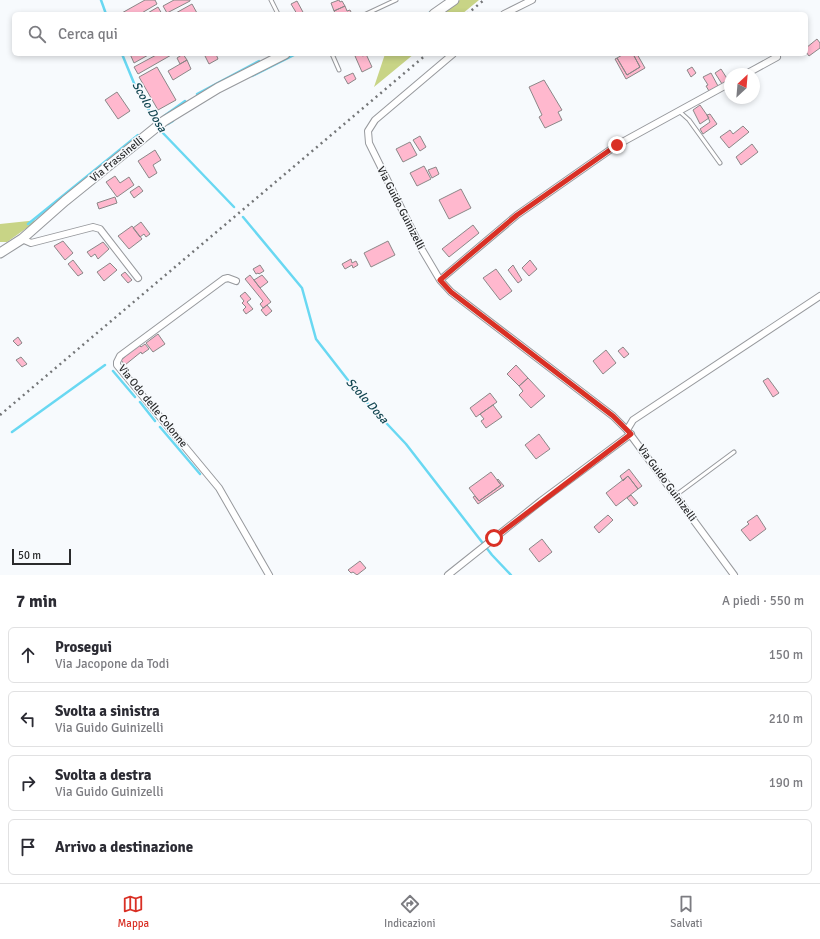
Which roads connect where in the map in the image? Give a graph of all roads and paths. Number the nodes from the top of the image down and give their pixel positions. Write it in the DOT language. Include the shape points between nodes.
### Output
graph roads {
  1 [pos="271,0"];
  2 [pos="396,0"];
  3 [pos="454,0"];
  4 [pos="532,0"];
  5 [pos="277,12"];
  6 [pos="370,12"];
  7 [pos="437,12"];
  8 [pos="508,12"];
  9 [pos="281,56"];
  10 [pos="333,56"];
  11 [pos="451,56"];
  12 [pos="778,57"];
  13 [pos="757,68"];
  14 [pos="339,70"];
  15 [pos="724,86"];
  16 [pos="679,111"];
  17 [pos="720,163"];
  18 [pos="22,239"];
  19 [pos="0,253"];
  20 [pos="138,278"];
  21 [pos="440,280"];
  22 [pos="236,281"];
  23 [pos="820,296"];
  24 [pos="629,432"];
  25 [pos="734,452"];
  26 [pos="676,495"];
  27 [pos="269,575"];
  28 [pos="448,575"];
  29 [pos="734,575"];
  1 -- 5 [label="lane"];
  2 -- 6 [label="lane"];
  3 -- 7 [label="street"];
  4 -- 8 [label="street"];
  9 -- 18 [label="street, Via Frassinelli" via="218,88 164,121"];
  10 -- 14 [label="lane"];
  11 -- 21 [label="street, Via Guido Guinizelli" via="375,120 368,135 369,143 417,241"];
  12 -- 13 [label="street"];
  15 -- 16 [label="street"];
  16 -- 17 [label="lane" via="690,120"];
  16 -- 21 [label="street" via="617,145 517,215"];
  18 -- 19 [label="street, Via Frassinelli"];
  18 -- 20 [label="street" via="31,243 93,227 100,229"];
  21 -- 24 [label="street, Via Guido Guinizelli" via="451,292 613,416"];
  22 -- 27 [label="street, Via Odo delle Colonne" via="228,278 224,280 120,356 117,365 219,488"];
  23 -- 24 [label="street" via="633,420"];
  24 -- 26 [label="street, Via Guido Guinizelli"];
  24 -- 28 [label="street"];
  25 -- 26 [label="lane"];
  26 -- 29 [label="street, Via Guido Guinizelli"];
}
